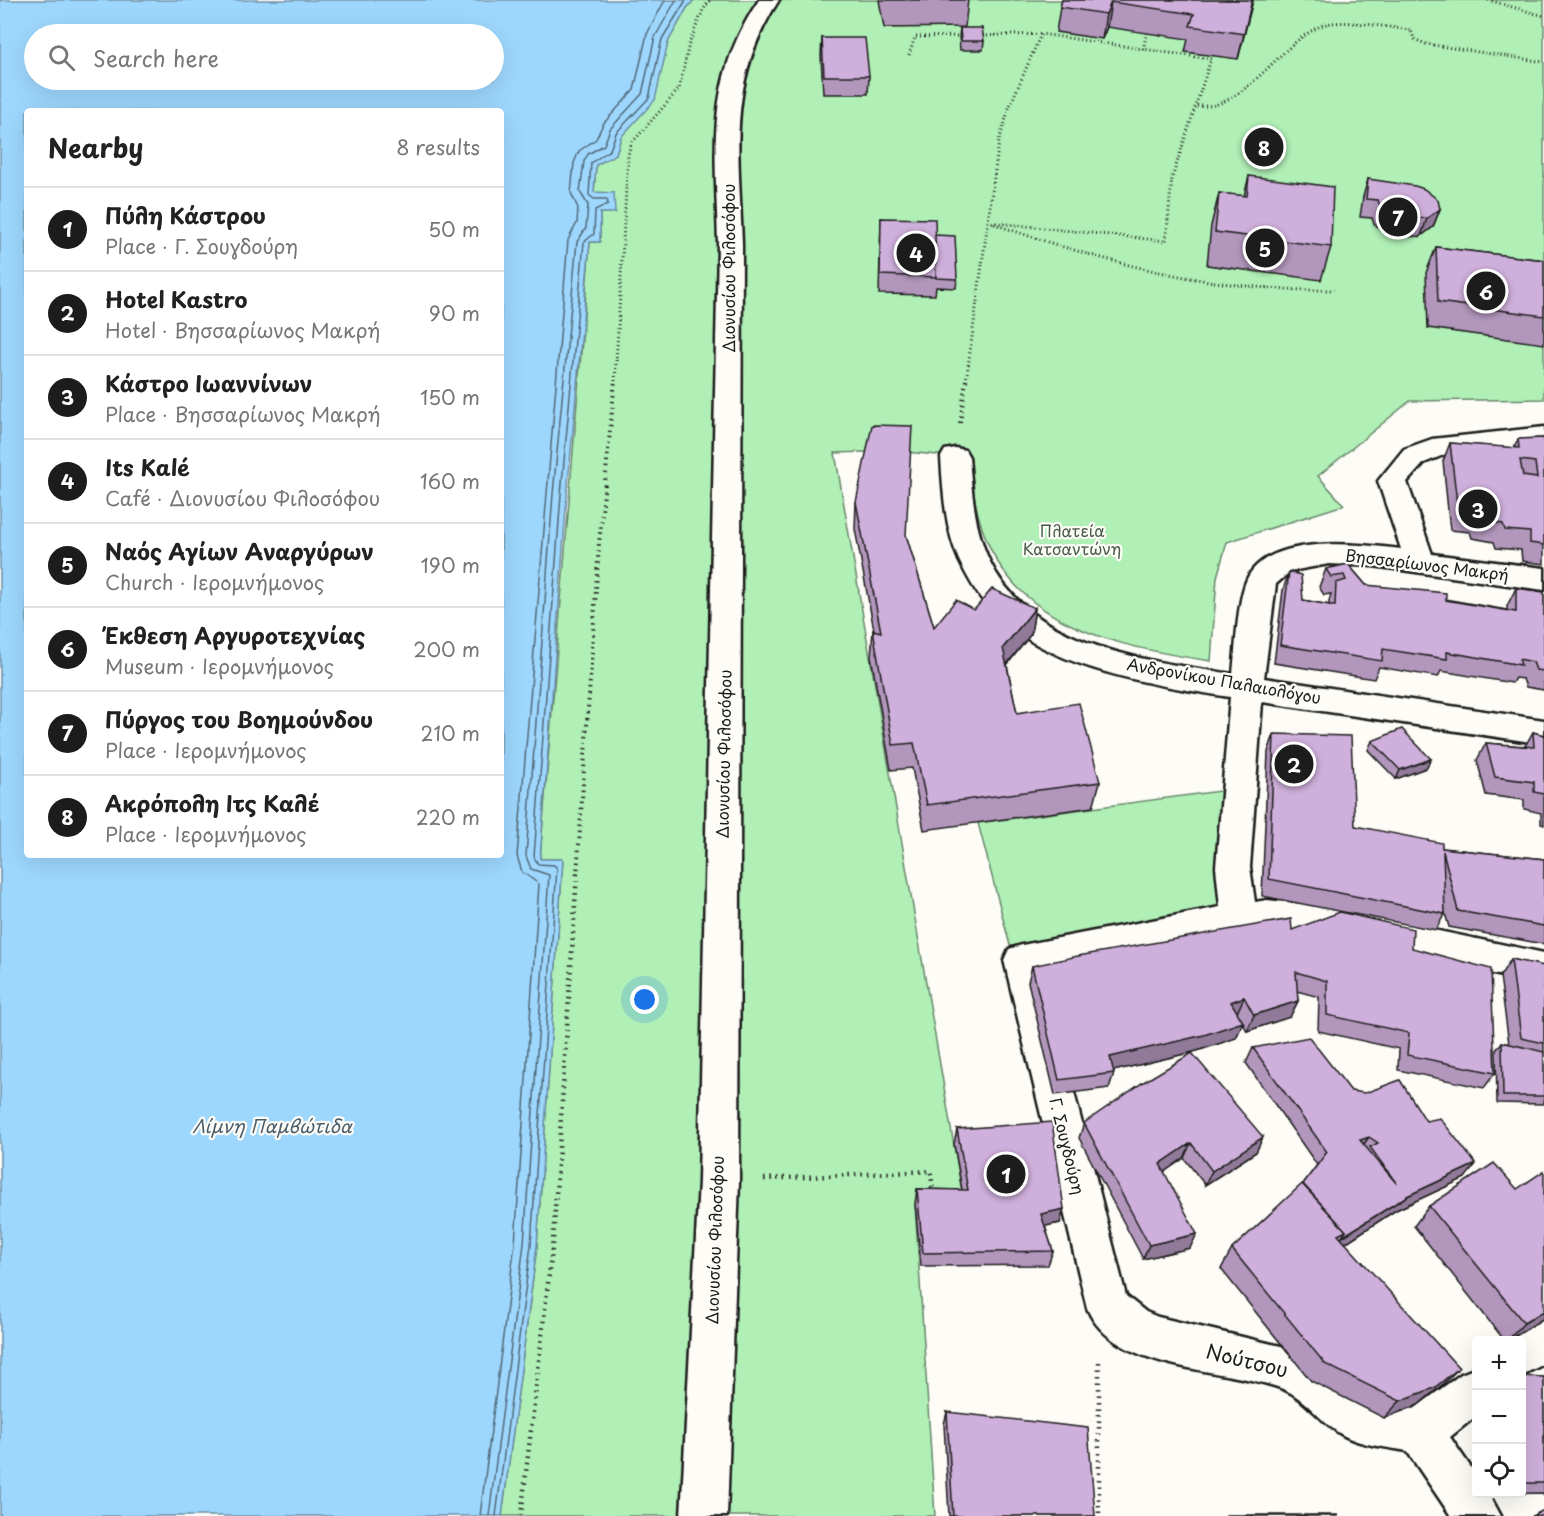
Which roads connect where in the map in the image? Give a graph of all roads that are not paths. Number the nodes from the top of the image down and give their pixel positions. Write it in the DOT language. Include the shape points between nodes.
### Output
graph roads {
  1 [pos="769,0"];
  2 [pos="1544,436"];
  3 [pos="955,458"];
  4 [pos="1421,563"];
  5 [pos="1544,579"];
  6 [pos="1247,687"];
  7 [pos="1544,732"];
  8 [pos="1239,918"];
  9 [pos="1544,969"];
  10 [pos="1108,1308"];
  11 [pos="1544,1337"];
  12 [pos="1526,1350"];
  13 [pos="1475,1390"];
  14 [pos="1420,1432"];
  15 [pos="704,1516"];
  16 [pos="1478,1516"];
  1 -- 15 [label="street, Διονυσίου Φιλοσόφου" via="741,49 732,80 728,118 718,1181"];
  2 -- 4 [label="street" via="1442,445 1414,456 1392,481"];
  3 -- 6 [label="street, Ανδρονίκου Παλαιολόγου" via="959,513 968,546 988,585 1012,614 1049,637 1107,660"];
  4 -- 5 [label="street, Βησσαρίωνος Μακρή"];
  4 -- 6 [label="street, Βησσαρίωνος Μακρή" via="1329,554 1299,558 1270,571 1258,592"];
  6 -- 7 [label="street, Ανδρονίκου Παλαιολόγου"];
  6 -- 8 [label="street, Βησσαρίωνος Μακρή" via="1233,867"];
  8 -- 9 [label="street" via="1267,915 1319,921"];
  8 -- 10 [label="street, Γ. Σουγδούρη" via="1022,960"];
  10 -- 14 [label="street, Νούτσου" via="1131,1327 1155,1338 1289,1369 1318,1385 1355,1418"];
  11 -- 12 [label="street"];
  13 -- 14 [label="street"];
  14 -- 16 [label="street"];
}
